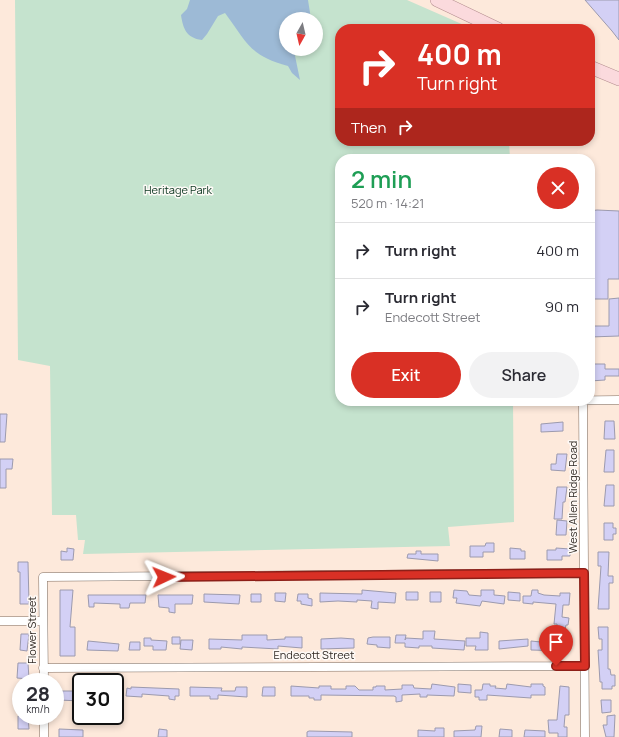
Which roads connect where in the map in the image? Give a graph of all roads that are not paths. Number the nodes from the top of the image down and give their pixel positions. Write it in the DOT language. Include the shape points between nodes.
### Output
graph roads {
  1 [pos="437,0"];
  2 [pos="487,24"];
  3 [pos="595,69"];
  4 [pos="619,79"];
  5 [pos="619,400"];
  6 [pos="595,401"];
  7 [pos="583,406"];
  8 [pos="584,573"];
  9 [pos="0,621"];
  10 [pos="43,621"];
  11 [pos="585,666"];
  12 [pos="44,668"];
  13 [pos="44,673"];
  14 [pos="44,725"];
  15 [pos="44,737"];
  16 [pos="585,737"];
  1 -- 2 [label="main road"];
  3 -- 4 [label="main road"];
  5 -- 6 [label="street"];
  7 -- 8 [label="street, West Allen Ridge Road"];
  8 -- 10 [label="street, Flower Street" via="43,577"];
  8 -- 11 [label="street, West Allen Ridge Road"];
  9 -- 10 [label="street"];
  10 -- 12 [label="street, Flower Street"];
  11 -- 12 [label="street, Endecott Street"];
  11 -- 16 [label="street, West Allen Ridge Road"];
  12 -- 13 [label="street, Flower Street"];
  14 -- 15 [label="street"];
}
